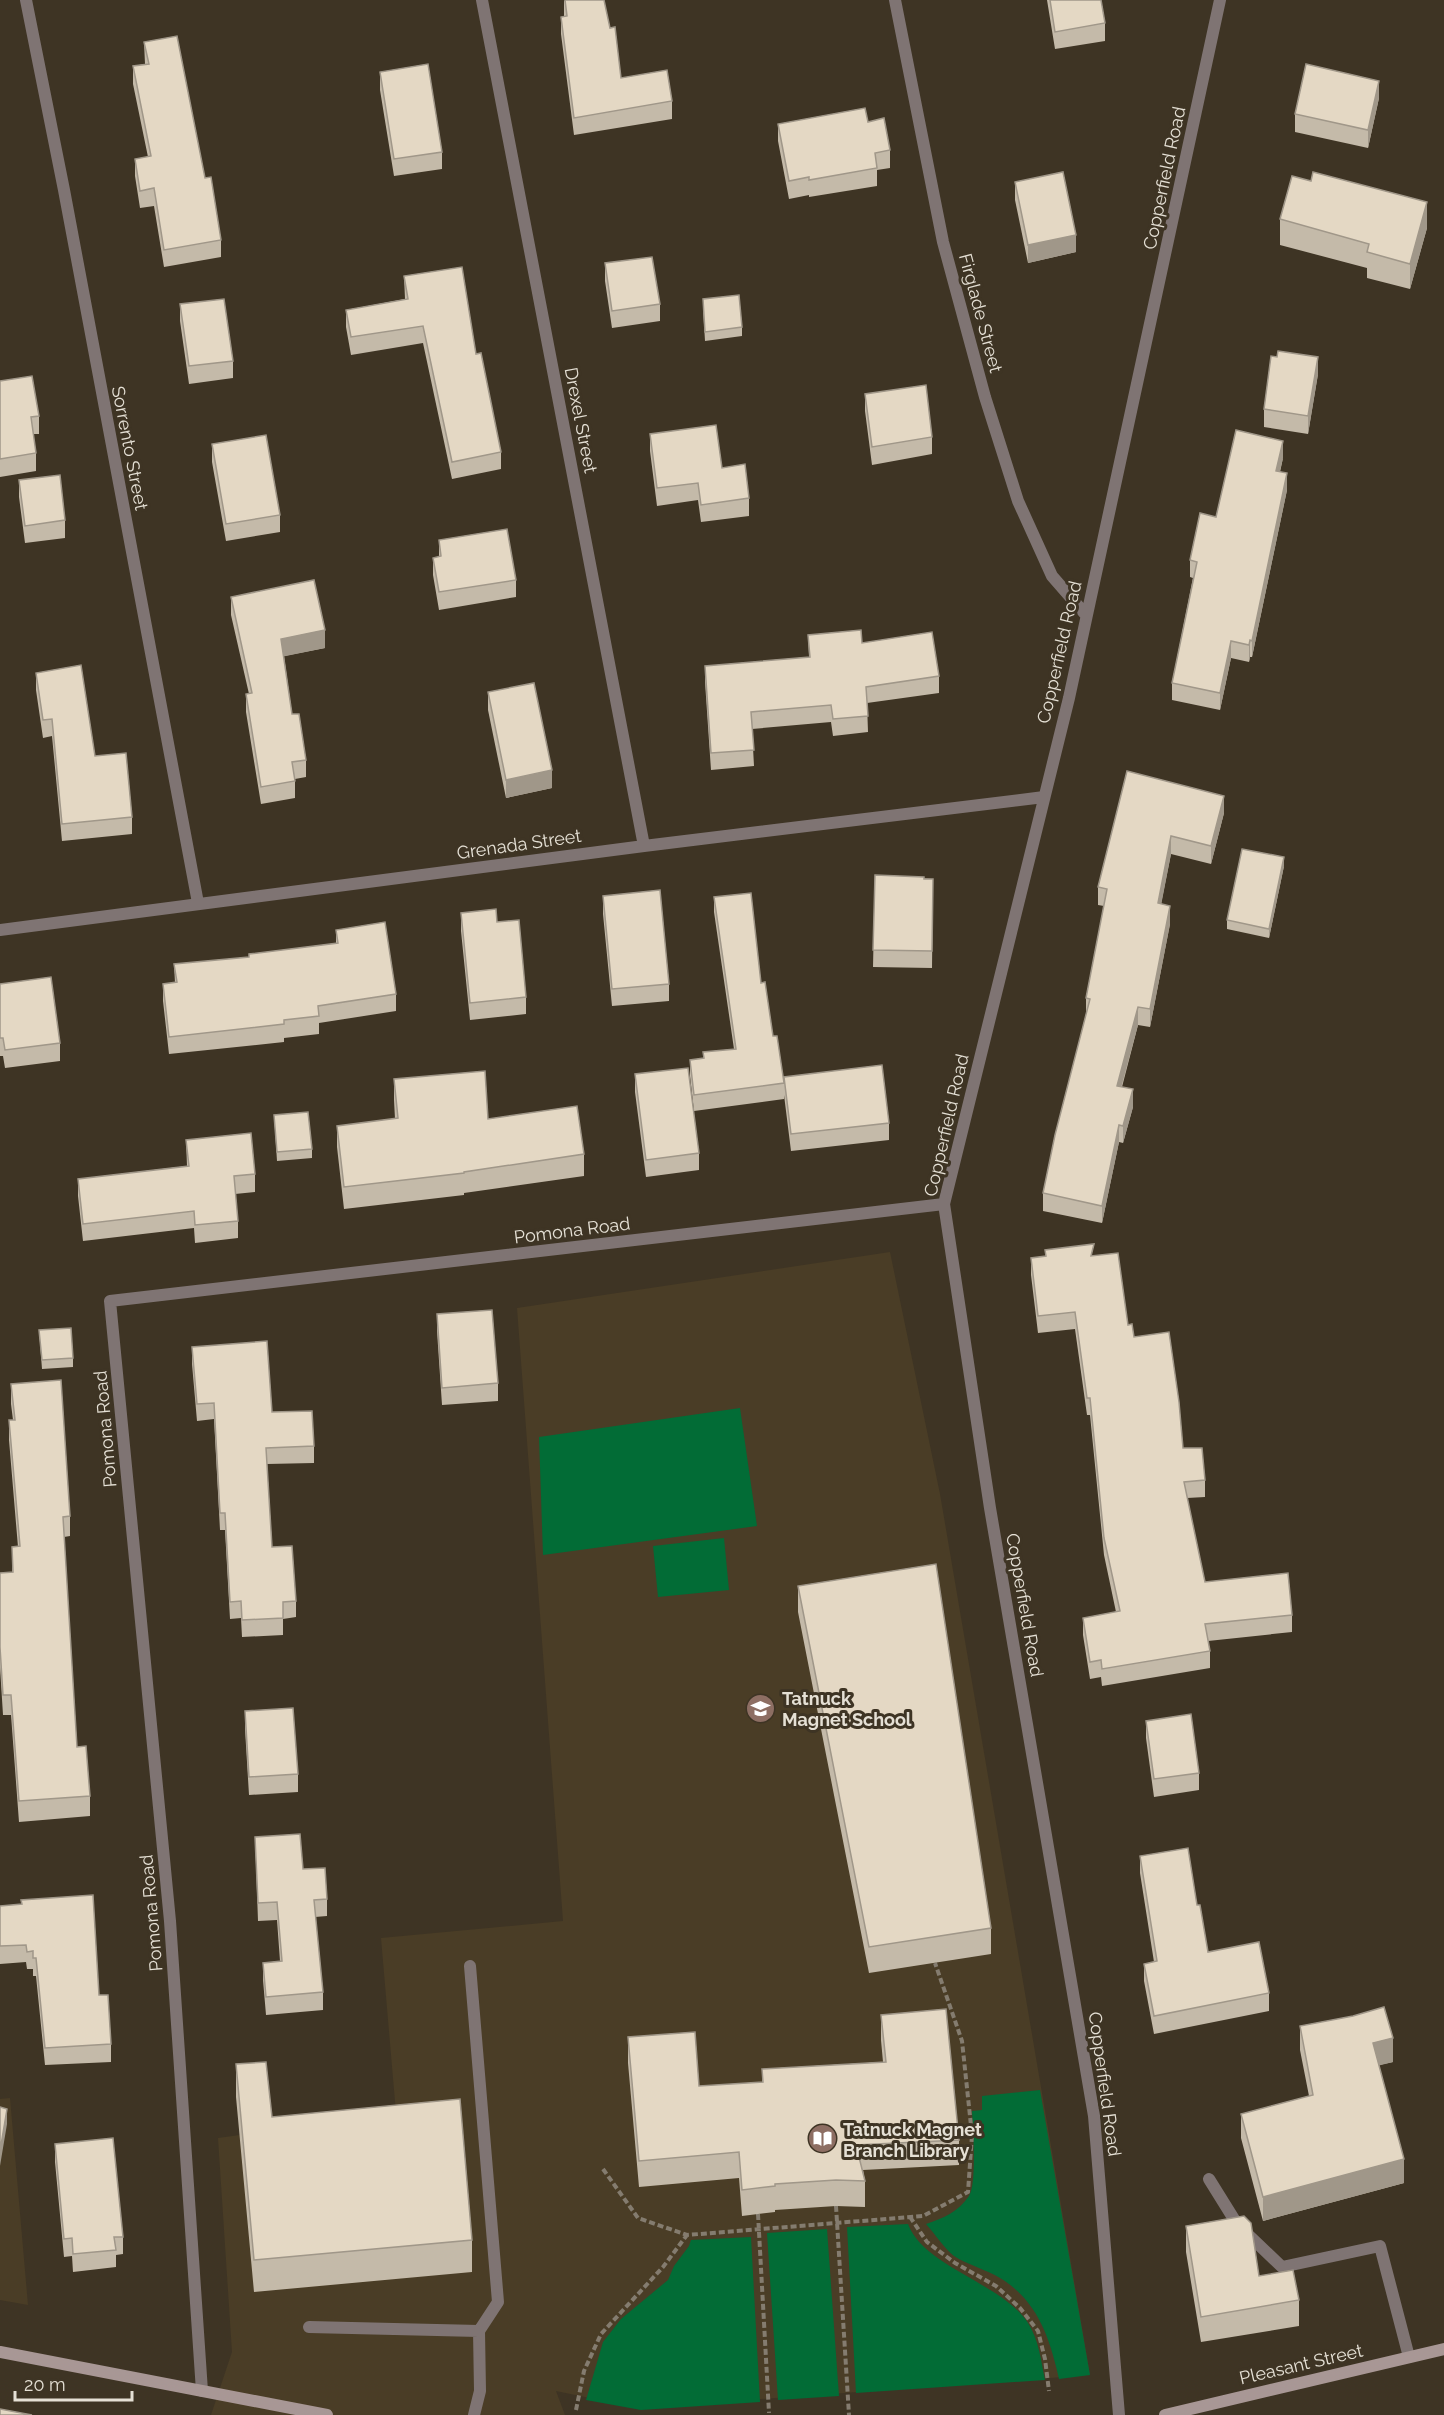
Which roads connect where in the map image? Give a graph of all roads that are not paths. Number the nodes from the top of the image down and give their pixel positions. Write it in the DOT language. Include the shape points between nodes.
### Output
graph roads {
  1 [pos="26,0"];
  2 [pos="482,0"];
  3 [pos="895,0"];
  4 [pos="1220,0"];
  5 [pos="1086,615"];
  6 [pos="1044,797"];
  7 [pos="644,846"];
  8 [pos="198,903"];
  9 [pos="0,930"];
  10 [pos="945,1204"];
  11 [pos="470,1966"];
  12 [pos="1209,2179"];
  13 [pos="309,2327"];
  14 [pos="479,2331"];
  15 [pos="1444,2349"];
  16 [pos="0,2352"];
  17 [pos="1409,2357"];
  18 [pos="202,2391"];
  19 [pos="327,2415"];
  20 [pos="474,2415"];
  21 [pos="1119,2415"];
  22 [pos="1165,2415"];
  1 -- 8 [label="street, Sorrento Street"];
  2 -- 7 [label="street, Drexel Street"];
  3 -- 5 [label="street, Firglade Street" via="943,242 985,397 1018,501 1052,576"];
  4 -- 5 [label="street, Copperfield Road"];
  5 -- 6 [label="street, Copperfield Road"];
  6 -- 7 [label="street, Grenada Street"];
  6 -- 10 [label="street, Copperfield Road"];
  7 -- 8 [label="street, Grenada Street"];
  8 -- 9 [label="street, Grenada Street"];
  10 -- 18 [label="street, Pomona Road" via="111,1301 170,1921"];
  10 -- 21 [label="street, Copperfield Road" via="990,1508 1094,2116"];
  11 -- 14 [label="street" via="498,2302"];
  12 -- 17 [label="street" via="1237,2224 1282,2267 1380,2246"];
  13 -- 14 [label="street"];
  14 -- 20 [label="street" via="480,2391"];
  15 -- 17 [label="main road, Pleasant Street"];
  16 -- 18 [label="main road"];
  17 -- 22 [label="main road, Pleasant Street"];
  18 -- 19 [label="main road"];
}
